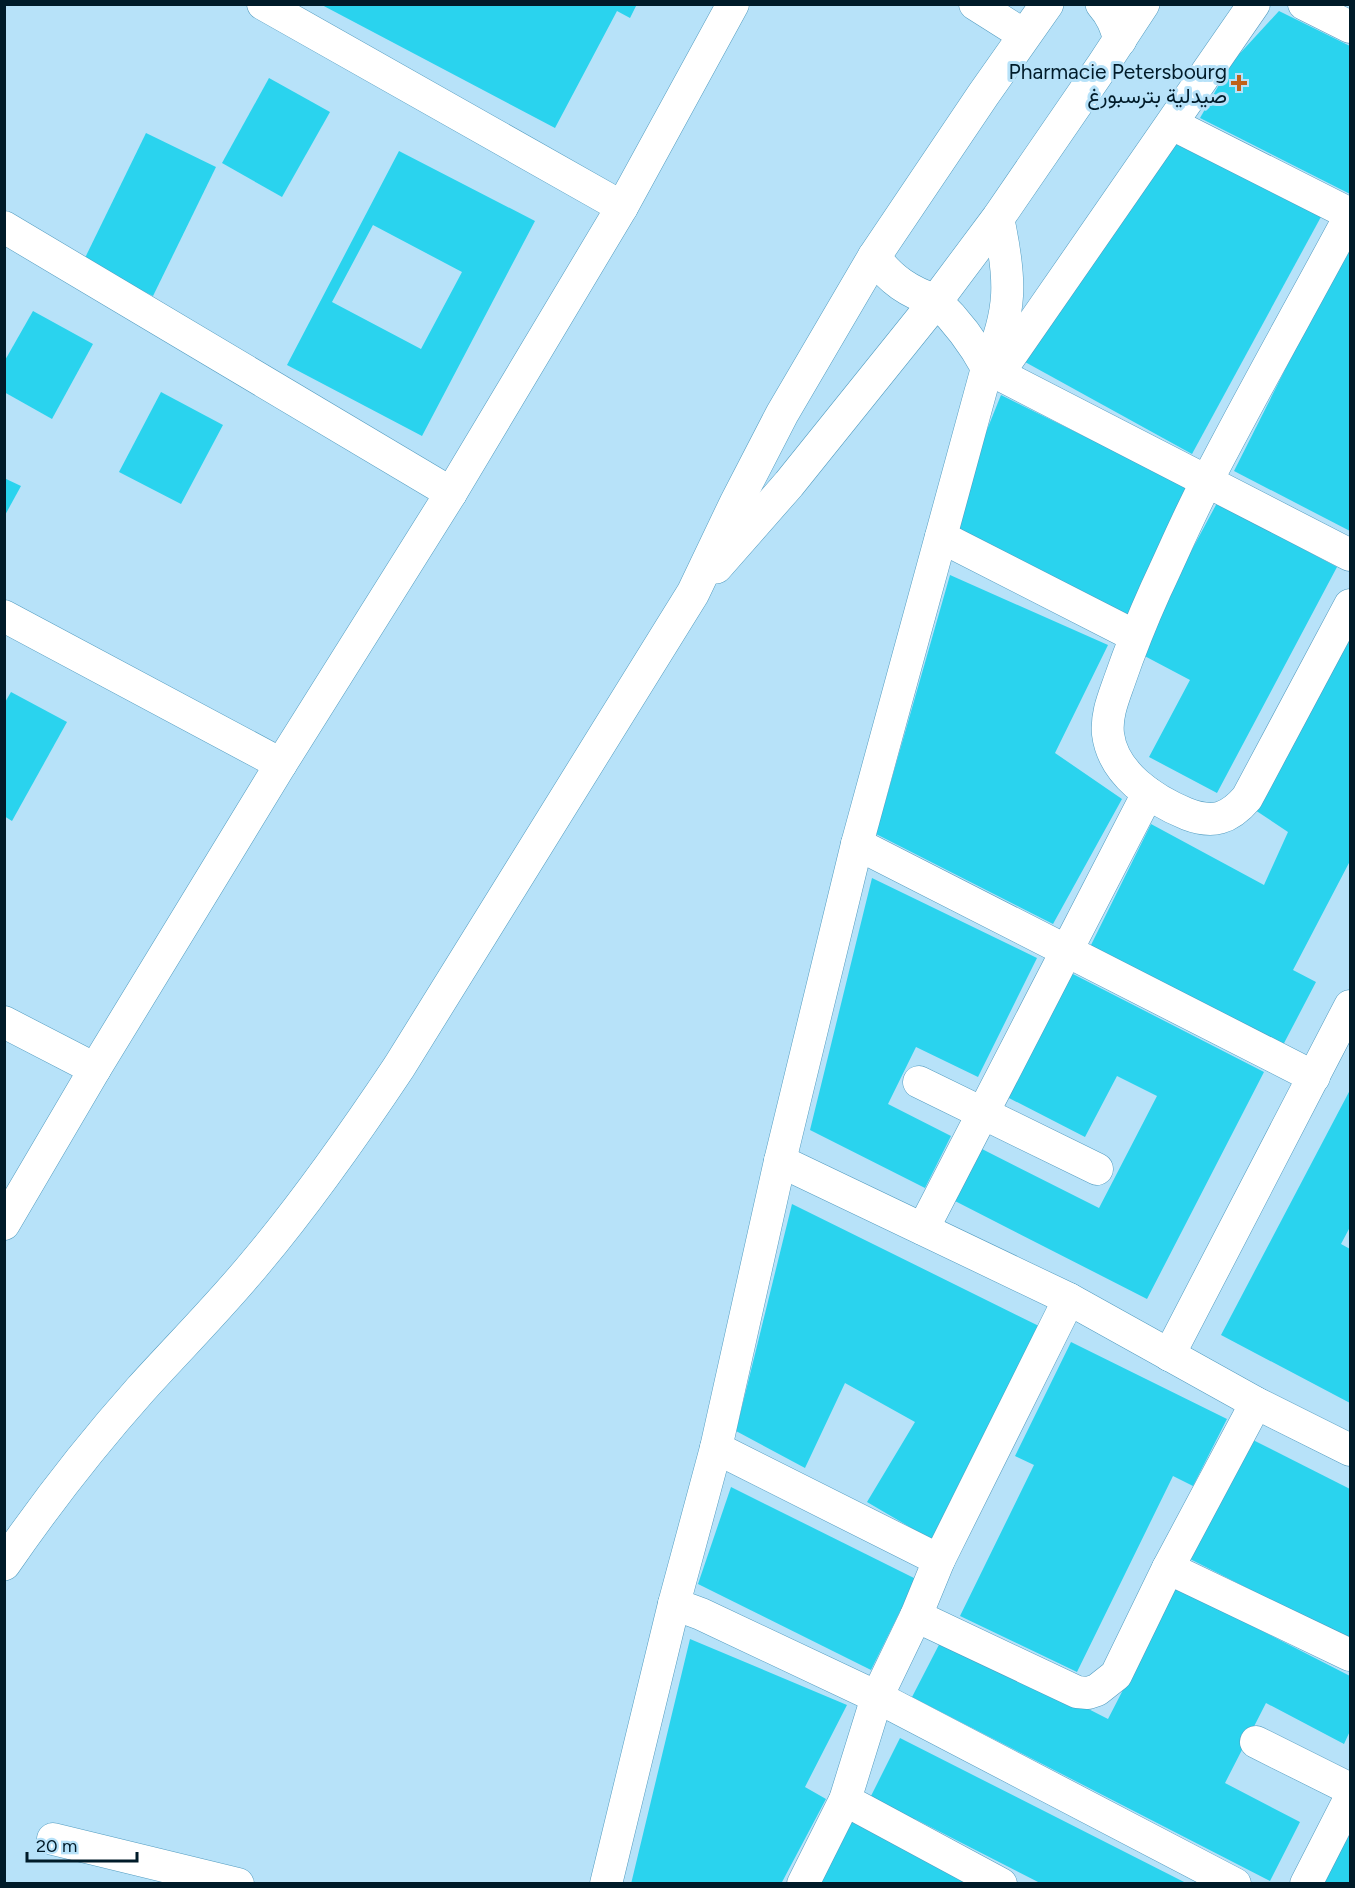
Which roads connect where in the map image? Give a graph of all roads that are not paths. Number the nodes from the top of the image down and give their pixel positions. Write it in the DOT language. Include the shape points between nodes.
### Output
graph roads {
  1 [pos="263,4"];
  2 [pos="733,4"];
  3 [pos="975,4"];
  4 [pos="1047,4"];
  5 [pos="1102,4"];
  6 [pos="1143,4"];
  7 [pos="1254,4"];
  8 [pos="1304,4"];
  9 [pos="1350,27"];
  10 [pos="1024,35"];
  11 [pos="1120,40"];
  12 [pos="1172,124"];
  13 [pos="622,207"];
  14 [pos="1350,215"];
  15 [pos="998,218"];
  16 [pos="4,227"];
  17 [pos="874,257"];
  18 [pos="936,301"];
  19 [pos="992,371"];
  20 [pos="1207,481"];
  21 [pos="451,493"];
  22 [pos="941,537"];
  23 [pos="1350,555"];
  24 [pos="693,593"];
  25 [pos="1350,605"];
  26 [pos="4,616"];
  27 [pos="1135,636"];
  28 [pos="281,764"];
  29 [pos="1148,793"];
  30 [pos="857,844"];
  31 [pos="1067,952"];
  32 [pos="1350,1006"];
  33 [pos="4,1022"];
  34 [pos="95,1069"];
  35 [pos="1314,1077"];
  36 [pos="919,1082"];
  37 [pos="983,1113"];
  38 [pos="780,1161"];
  39 [pos="1097,1169"];
  40 [pos="4,1224"];
  41 [pos="923,1229"];
  42 [pos="1069,1299"];
  43 [pos="1169,1355"];
  44 [pos="1256,1403"];
  45 [pos="716,1448"];
  46 [pos="1350,1450"];
  47 [pos="939,1560"];
  48 [pos="4,1564"];
  49 [pos="1168,1568"];
  50 [pos="674,1604"];
  51 [pos="916,1616"];
  52 [pos="1350,1655"];
  53 [pos="877,1697"];
  54 [pos="1256,1742"];
  55 [pos="1350,1789"];
  56 [pos="1350,1798"];
  57 [pos="845,1800"];
  58 [pos="53,1839"];
  59 [pos="238,1884"];
  60 [pos="606,1884"];
  61 [pos="803,1884"];
  62 [pos="1001,1884"];
  63 [pos="1235,1884"];
  64 [pos="1306,1884"];
  1 -- 13 [label="street"];
  2 -- 13 [label="street"];
  3 -- 10 [label="street"];
  4 -- 10 [label="main road"];
  5 -- 11 [label="main road" via="1116,25"];
  6 -- 11 [label="main road"];
  7 -- 12 [label="street"];
  8 -- 9 [label="street"];
  10 -- 17 [label="main road"];
  11 -- 15 [label="main road"];
  12 -- 14 [label="street"];
  12 -- 19 [label="street"];
  13 -- 21 [label="street"];
  14 -- 20 [label="street"];
  15 -- 18 [label="main road"];
  15 -- 19 [label="street" via="1008,299"];
  16 -- 21 [label="street"];
  17 -- 18 [label="main road" via="898,284"];
  17 -- 24 [label="main road" via="782,414"];
  18 -- 19 [label="street" via="953,317"];
  18 -- 24 [label="main road" via="789,484"];
  19 -- 20 [label="street"];
  19 -- 22 [label="street"];
  20 -- 23 [label="street"];
  20 -- 27 [label="street"];
  21 -- 28 [label="street"];
  22 -- 27 [label="street"];
  22 -- 30 [label="street"];
  24 -- 48 [label="main road" via="355,1134 256,1262 80,1461"];
  25 -- 29 [label="street" via="1247,798 1237,809 1213,820 1199,819"];
  26 -- 28 [label="street"];
  27 -- 29 [label="street" via="1108,714 1108,732 1119,764"];
  28 -- 34 [label="street"];
  29 -- 31 [label="street"];
  30 -- 31 [label="street"];
  30 -- 38 [label="street"];
  31 -- 35 [label="street"];
  31 -- 37 [label="street"];
  32 -- 35 [label="street"];
  33 -- 34 [label="street"];
  34 -- 40 [label="street"];
  35 -- 43 [label="street"];
  36 -- 37 [label="street"];
  37 -- 39 [label="street"];
  37 -- 41 [label="street"];
  38 -- 41 [label="street"];
  38 -- 45 [label="street"];
  41 -- 42 [label="street"];
  42 -- 43 [label="street"];
  42 -- 47 [label="street"];
  43 -- 44 [label="street"];
  44 -- 46 [label="street"];
  44 -- 49 [label="street"];
  45 -- 47 [label="street"];
  45 -- 50 [label="street"];
  47 -- 51 [label="street"];
  49 -- 51 [label="street" via="1116,1675 1088,1693 1077,1692"];
  49 -- 52 [label="street"];
  50 -- 53 [label="street"];
  50 -- 60 [label="street"];
  51 -- 53 [label="street"];
  53 -- 57 [label="street"];
  53 -- 63 [label="street"];
  54 -- 55 [label="street"];
  56 -- 64 [label="street"];
  57 -- 61 [label="street"];
  57 -- 62 [label="street"];
  58 -- 59 [label="street"];
}
